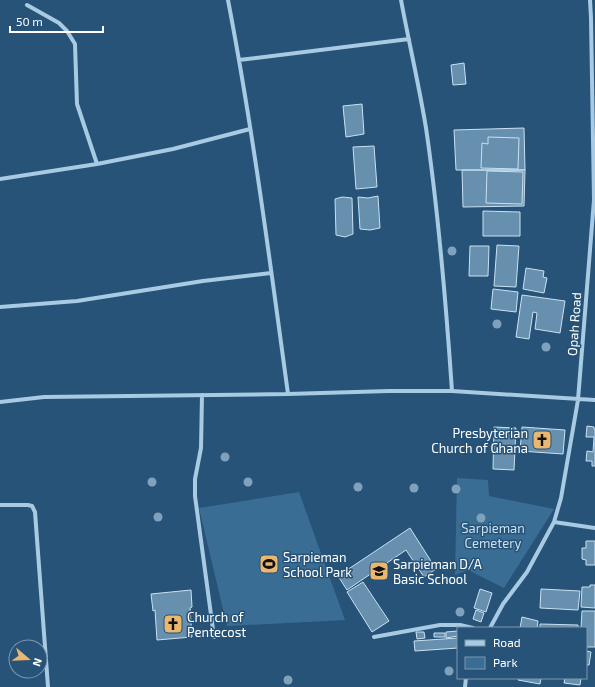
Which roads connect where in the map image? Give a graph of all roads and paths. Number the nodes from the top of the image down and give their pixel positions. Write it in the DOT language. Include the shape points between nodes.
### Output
graph roads {
  1 [pos="228,0"];
  2 [pos="401,0"];
  3 [pos="590,0"];
  4 [pos="27,5"];
  5 [pos="593,18"];
  6 [pos="409,39"];
  7 [pos="239,60"];
  8 [pos="250,128"];
  9 [pos="97,164"];
  10 [pos="0,179"];
  11 [pos="594,200"];
  12 [pos="271,273"];
  13 [pos="0,307"];
  14 [pos="452,391"];
  15 [pos="288,394"];
  16 [pos="202,395"];
  17 [pos="578,400"];
  18 [pos="595,400"];
  19 [pos="0,402"];
  20 [pos="0,505"];
  21 [pos="554,522"];
  22 [pos="595,528"];
  23 [pos="469,627"];
  24 [pos="491,627"];
  25 [pos="214,637"];
  26 [pos="374,637"];
  27 [pos="48,687"];
  1 -- 7 [label="street"];
  2 -- 6 [label="street"];
  3 -- 5 [label="street, Opah Road"];
  4 -- 9 [label="street" via="59,23 75,44 77,104"];
  5 -- 11 [label="street, Opah Road"];
  6 -- 7 [label="street"];
  6 -- 14 [label="street" via="426,128 437,213"];
  7 -- 8 [label="street"];
  8 -- 9 [label="street" via="174,149"];
  8 -- 12 [label="street"];
  9 -- 10 [label="street"];
  11 -- 17 [label="street, Opah Road"];
  12 -- 13 [label="street" via="77,301"];
  12 -- 15 [label="street"];
  14 -- 15 [label="street"];
  14 -- 17 [label="street"];
  15 -- 16 [label="street"];
  16 -- 19 [label="street" via="44,397"];
  16 -- 25 [label="street" via="201,448 195,478 195,496"];
  17 -- 18 [label="street"];
  17 -- 21 [label="street, Opah Road" via="561,498"];
  20 -- 27 [label="street" via="28,505 32,506 35,512"];
  21 -- 22 [label="street"];
  21 -- 24 [label="street, Opah Road" via="527,572 503,604"];
  23 -- 26 [label="street" via="440,625"];
}
